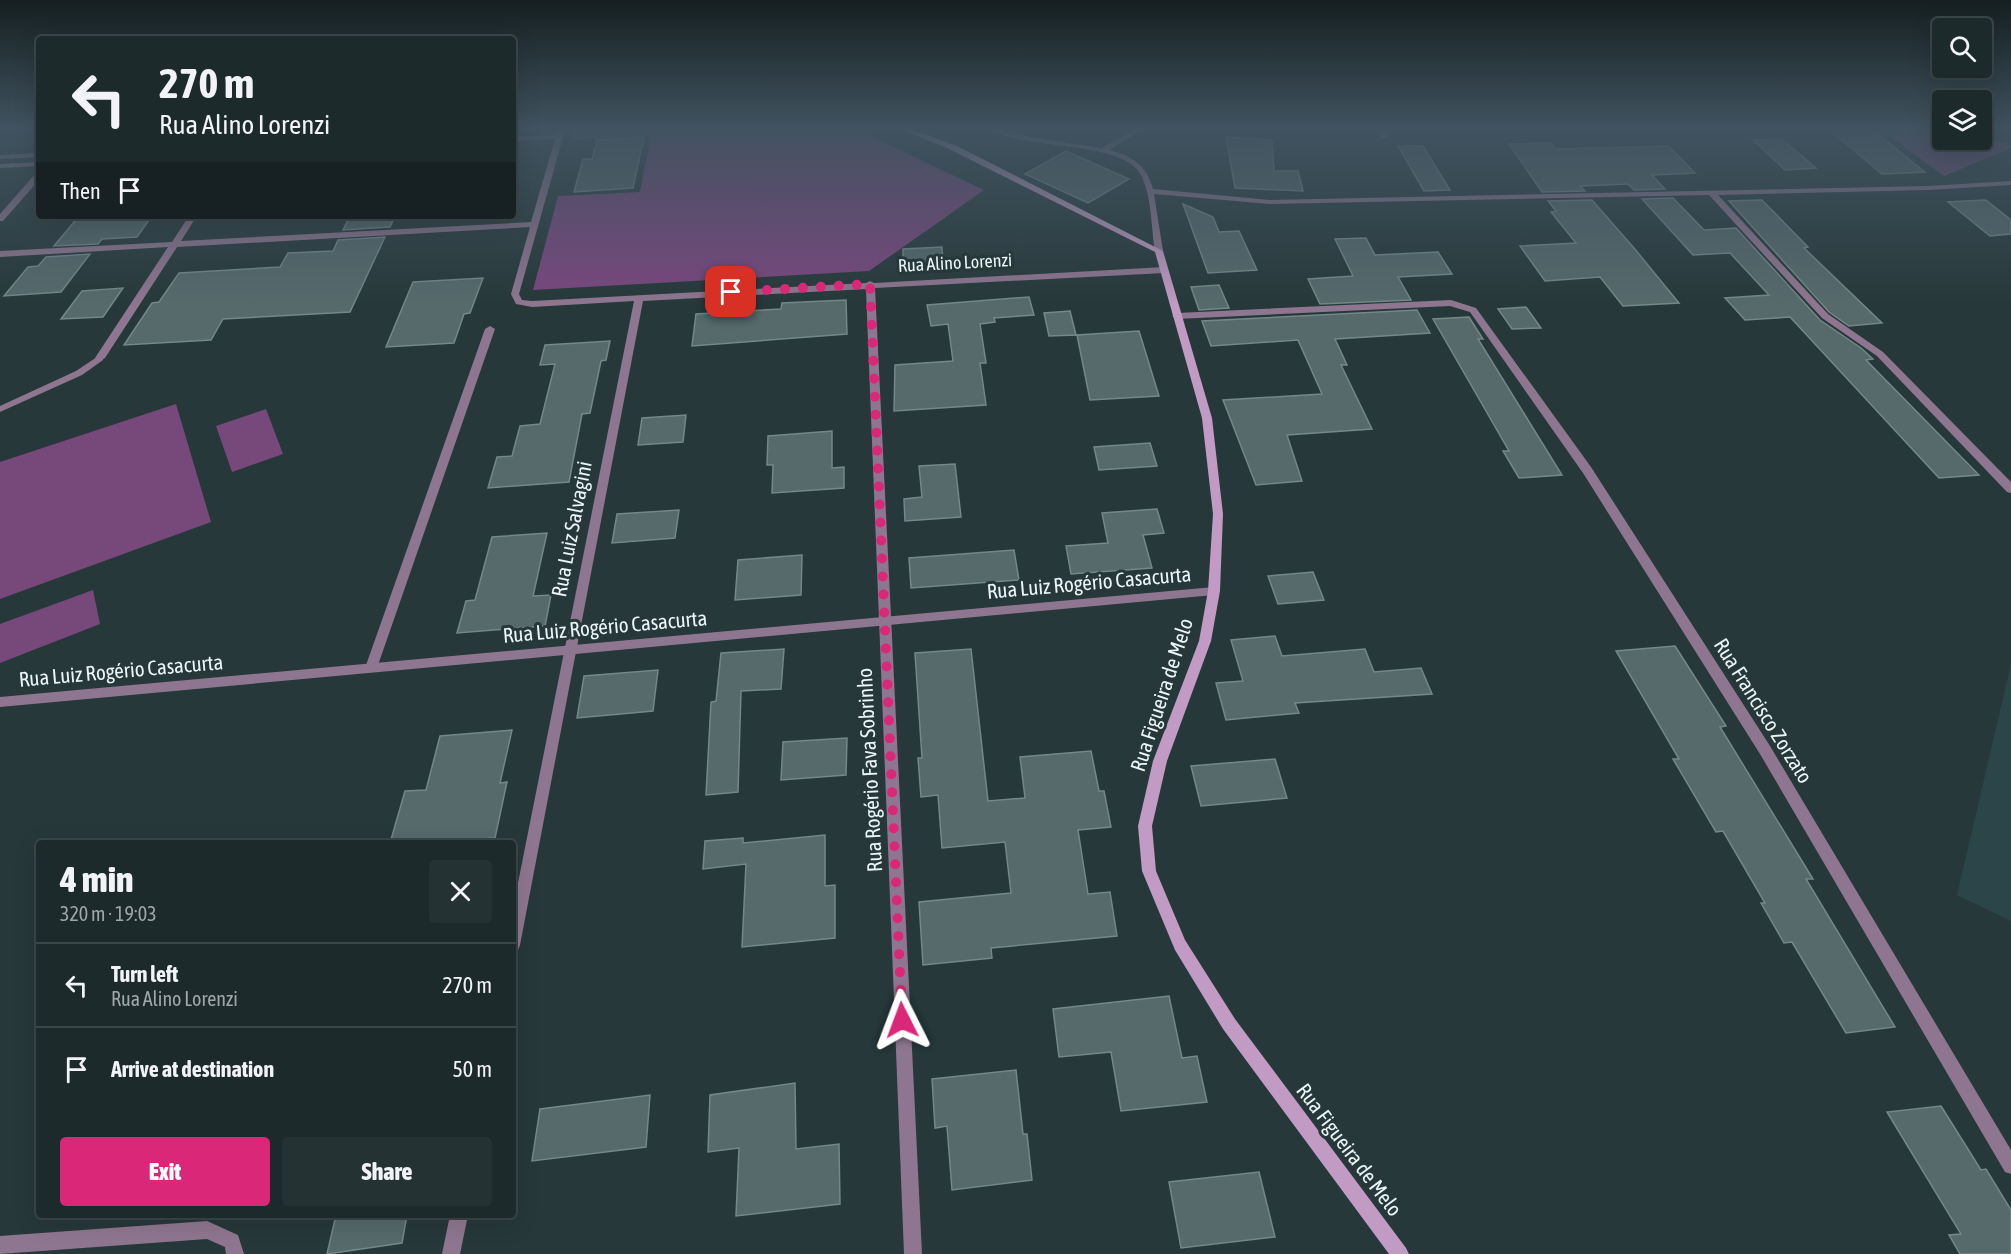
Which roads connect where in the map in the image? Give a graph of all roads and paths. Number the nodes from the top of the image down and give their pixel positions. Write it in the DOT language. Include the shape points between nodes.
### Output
graph roads {
  1 [pos="27,189"];
  2 [pos="545,189"];
  3 [pos="1035,189"];
  4 [pos="1846,189"];
  5 [pos="1149,191"];
  6 [pos="1712,193"];
  7 [pos="0,219"];
  8 [pos="191,219"];
  9 [pos="536,224"];
  10 [pos="175,244"];
  11 [pos="1159,251"];
  12 [pos="0,254"];
  13 [pos="1164,270"];
  14 [pos="870,284"];
  15 [pos="639,298"];
  16 [pos="1177,316"];
  17 [pos="490,328"];
  18 [pos="100,358"];
  19 [pos="0,408"];
  20 [pos="2011,489"];
  21 [pos="1214,591"];
  22 [pos="885,621"];
  23 [pos="572,650"];
  24 [pos="371,668"];
  25 [pos="0,702"];
  26 [pos="516,930"];
  27 [pos="2011,1166"];
  28 [pos="458,1218"];
  29 [pos="0,1245"];
  30 [pos="235,1254"];
  31 [pos="451,1254"];
  32 [pos="913,1254"];
  33 [pos="1400,1254"];
  1 -- 7 [label="street"];
  2 -- 9 [label="street"];
  3 -- 11 [label="main road"];
  4 -- 6 [label="street"];
  5 -- 6 [label="street" via="1270,202"];
  5 -- 11 [label="street"];
  6 -- 20 [label="street" via="1825,316 1880,354"];
  8 -- 10 [label="street"];
  9 -- 10 [label="street"];
  9 -- 15 [label="street, Rua Alino Lorenzi" via="514,294 519,302"];
  10 -- 12 [label="street"];
  10 -- 18 [label="street"];
  11 -- 13 [label="main road, Rua Figueira de Melo"];
  13 -- 14 [label="street, Rua Alino Lorenzi"];
  13 -- 16 [label="main road, Rua Figueira de Melo"];
  14 -- 15 [label="street, Rua Alino Lorenzi"];
  14 -- 22 [label="street, Rua Rogério Fava Sobrinho"];
  15 -- 23 [label="street, Rua Luiz Salvagini"];
  16 -- 21 [label="main road, Rua Figueira de Melo" via="1207,418 1218,514"];
  16 -- 27 [label="street, Rua Francisco Zorzato" via="1451,303 1473,310 1587,470 1765,750"];
  17 -- 24 [label="street"];
  18 -- 19 [label="lane" via="79,373"];
  21 -- 22 [label="street, Rua Luiz Rogério Casacurta"];
  21 -- 33 [label="main road, Rua Figueira de Melo" via="1205,641 1160,761 1145,826 1149,871 1180,945 1229,1024"];
  22 -- 23 [label="street, Rua Luiz Rogério Casacurta"];
  22 -- 32 [label="street, Rua Rogério Fava Sobrinho"];
  23 -- 24 [label="street, Rua Luiz Rogério Casacurta"];
  23 -- 26 [label="street, Rua Luiz Salvagini"];
  24 -- 25 [label="street, Rua Luiz Rogério Casacurta"];
  28 -- 31 [label="street"];
  29 -- 30 [label="street" via="207,1230 232,1241"];
}
